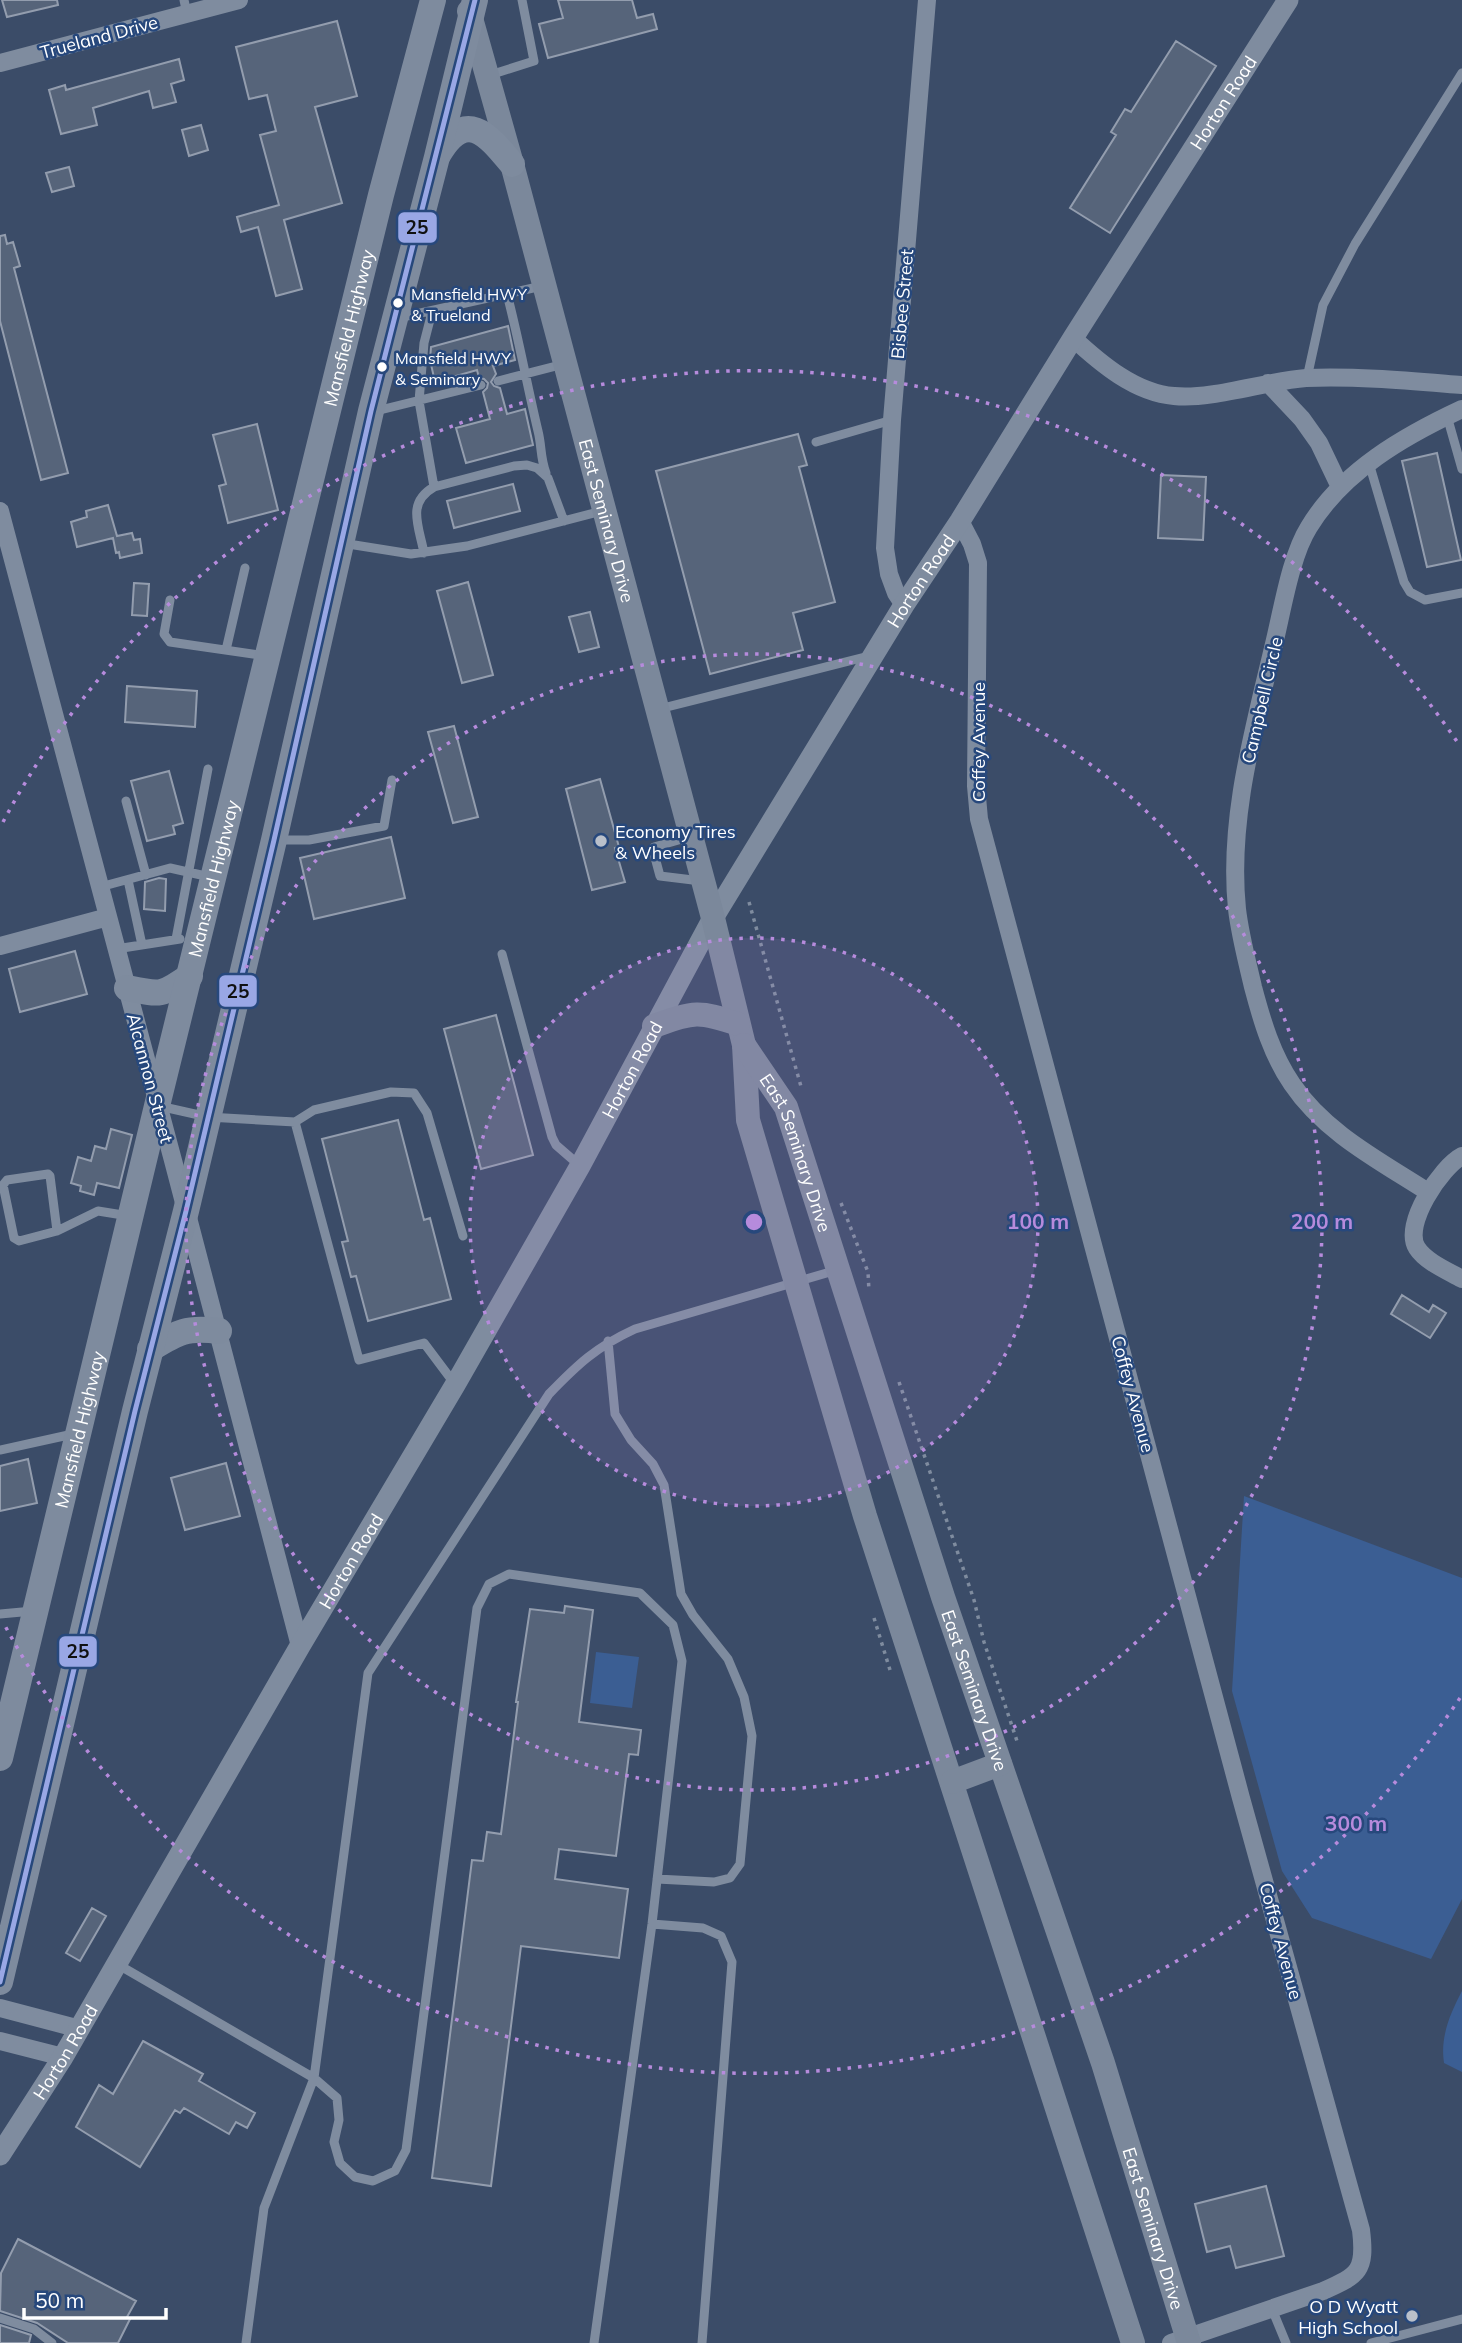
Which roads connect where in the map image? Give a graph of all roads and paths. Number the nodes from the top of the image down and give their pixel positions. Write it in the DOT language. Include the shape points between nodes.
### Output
graph roads {
  1 [pos="239,0"];
  2 [pos="433,0"];
  3 [pos="522,0"];
  4 [pos="928,0"];
  5 [pos="1288,0"];
  6 [pos="471,5"];
  7 [pos="186,7"];
  8 [pos="0,63"];
  9 [pos="1462,74"];
  10 [pos="489,76"];
  11 [pos="437,157"];
  12 [pos="512,164"];
  13 [pos="545,286"];
  14 [pos="507,294"];
  15 [pos="432,312"];
  16 [pos="397,318"];
  17 [pos="1073,338"];
  18 [pos="565,364"];
  19 [pos="524,374"];
  20 [pos="1307,378"];
  21 [pos="498,381"];
  22 [pos="1268,383"];
  23 [pos="481,385"];
  24 [pos="1462,385"];
  25 [pos="419,401"];
  26 [pos="371,412"];
  27 [pos="1455,413"];
  28 [pos="892,420"];
  29 [pos="816,442"];
  30 [pos="1369,463"];
  31 [pos="1462,469"];
  32 [pos="548,478"];
  33 [pos="434,487"];
  34 [pos="1339,487"];
  35 [pos="604,510"];
  36 [pos="0,511"];
  37 [pos="564,521"];
  38 [pos="960,522"];
  39 [pos="340,543"];
  40 [pos="424,553"];
  41 [pos="245,568"];
  42 [pos="1462,593"];
  43 [pos="170,600"];
  44 [pos="904,605"];
  45 [pos="226,650"];
  46 [pos="874,655"];
  47 [pos="268,656"];
  48 [pos="657,709"];
  49 [pos="208,769"];
  50 [pos="393,780"];
  51 [pos="125,802"];
  52 [pos="691,837"];
  53 [pos="274,840"];
  54 [pos="188,872"];
  55 [pos="146,875"];
  56 [pos="214,878"];
  57 [pos="128,880"];
  58 [pos="703,881"];
  59 [pos="100,887"];
  60 [pos="749,902"];
  61 [pos="108,917"];
  62 [pos="713,918"];
  63 [pos="188,938"];
  64 [pos="142,945"];
  65 [pos="0,946"];
  66 [pos="116,949"];
  67 [pos="502,954"];
  68 [pos="190,976"];
  69 [pos="127,988"];
  70 [pos="654,1026"];
  71 [pos="741,1034"];
  72 [pos="802,1090"];
  73 [pos="157,1106"];
  74 [pos="208,1117"];
  75 [pos="295,1122"];
  76 [pos="1462,1156"];
  77 [pos="580,1166"];
  78 [pos="1428,1192"];
  79 [pos="838,1195"];
  80 [pos="186,1211"];
  81 [pos="131,1217"];
  82 [pos="57,1231"];
  83 [pos="463,1236"];
  84 [pos="838,1269"];
  85 [pos="1462,1279"];
  86 [pos="796,1282"];
  87 [pos="869,1294"];
  88 [pos="219,1331"];
  89 [pos="608,1341"];
  90 [pos="150,1349"];
  91 [pos="899,1382"];
  92 [pos="455,1385"];
  93 [pos="78,1433"];
  94 [pos="0,1450"];
  95 [pos="34,1611"];
  96 [pos="0,1614"];
  97 [pos="300,1646"];
  98 [pos="1019,1747"];
  99 [pos="0,1758"];
  100 [pos="1000,1764"];
  101 [pos="952,1782"];
  102 [pos="657,1879"];
  103 [pos="652,1924"];
  104 [pos="117,1964"];
  105 [pos="0,1982"];
  106 [pos="0,2008"];
  107 [pos="80,2029"];
  108 [pos="0,2041"];
  109 [pos="63,2057"];
  110 [pos="314,2078"];
  111 [pos="0,2154"];
  112 [pos="1272,2309"];
  113 [pos="0,2318"];
  114 [pos="1462,2319"];
  115 [pos="1182,2341"];
  116 [pos="52,2343"];
  117 [pos="246,2343"];
  118 [pos="594,2343"];
  119 [pos="702,2343"];
  120 [pos="1133,2343"];
  121 [pos="1286,2343"];
  122 [pos="1371,2343"];
  1 -- 7 [label="street, Trueland Drive"];
  2 -- 47 [label="main road, Mansfield Highway"];
  3 -- 10 [label="lane" via="534,61"];
  4 -- 28 [label="street, Bisbee Street"];
  5 -- 17 [label="street, Horton Road"];
  6 -- 10 [label="main road, East Seminary Drive"];
  6 -- 11 [label="main road"];
  7 -- 8 [label="street, Trueland Drive"];
  9 -- 20 [label="lane" via="1355,244 1323,305"];
  10 -- 12 [label="main road, East Seminary Drive"];
  11 -- 12 [label="main road" via="459,134 477,129"];
  11 -- 16 [label="main road"];
  12 -- 13 [label="main road, East Seminary Drive"];
  13 -- 14 [label="lane"];
  13 -- 18 [label="main road, East Seminary Drive"];
  14 -- 15 [label="lane"];
  14 -- 19 [label="lane"];
  15 -- 16 [label="lane"];
  15 -- 25 [label="lane" via="424,342"];
  16 -- 26 [label="main road"];
  17 -- 22 [label="street" via="1124,377 1173,397"];
  17 -- 38 [label="street, Horton Road"];
  18 -- 19 [label="lane"];
  18 -- 35 [label="main road, East Seminary Drive"];
  19 -- 21 [label="lane"];
  19 -- 32 [label="lane" via="539,436 539,456"];
  20 -- 22 [label="street"];
  20 -- 24 [label="street"];
  22 -- 34 [label="street" via="1319,443"];
  23 -- 25 [label="lane"];
  25 -- 26 [label="lane"];
  25 -- 33 [label="lane"];
  26 -- 39 [label="main road"];
  27 -- 30 [label="street, Campbell Circle"];
  27 -- 31 [label="lane"];
  28 -- 29 [label="lane"];
  28 -- 44 [label="street, Bisbee Street" via="885,548 889,574"];
  30 -- 34 [label="street, Campbell Circle"];
  30 -- 42 [label="lane" via="1410,592 1425,600"];
  32 -- 33 [label="lane" via="537,468 514,466"];
  32 -- 37 [label="lane"];
  33 -- 40 [label="lane" via="423,493 416,511"];
  34 -- 78 [label="street, Campbell Circle" via="1308,529 1281,614 1248,755 1236,858 1237,909 1267,1033 1292,1084 1339,1134"];
  35 -- 37 [label="lane"];
  35 -- 48 [label="main road, East Seminary Drive"];
  36 -- 59 [label="street, Alcannon Street"];
  37 -- 40 [label="lane"];
  38 -- 44 [label="street, Horton Road"];
  38 -- 112 [label="street, Coffey Avenue" via="978,563 979,819 1361,2230 1363,2260 1359,2269 1344,2281"];
  39 -- 40 [label="lane"];
  39 -- 53 [label="main road"];
  41 -- 45 [label="lane"];
  43 -- 45 [label="lane" via="164,634 170,642"];
  44 -- 46 [label="street, Horton Road"];
  45 -- 47 [label="lane"];
  46 -- 48 [label="lane"];
  46 -- 62 [label="street, Horton Road"];
  47 -- 56 [label="main road, Mansfield Highway"];
  48 -- 52 [label="main road, East Seminary Drive"];
  49 -- 54 [label="lane"];
  50 -- 53 [label="lane" via="384,826 309,840"];
  51 -- 55 [label="lane"];
  52 -- 58 [label="main road, East Seminary Drive"];
  52 -- 58 [label="lane" via="654,847 660,876"];
  53 -- 74 [label="main road"];
  54 -- 55 [label="lane" via="170,868"];
  54 -- 56 [label="lane"];
  54 -- 63 [label="lane"];
  55 -- 57 [label="lane"];
  56 -- 63 [label="main road, Mansfield Highway"];
  57 -- 59 [label="lane"];
  57 -- 64 [label="lane"];
  58 -- 62 [label="main road, East Seminary Drive"];
  59 -- 61 [label="street, Alcannon Street"];
  60 -- 72 [label="path"];
  61 -- 65 [label="street"];
  61 -- 66 [label="street, Alcannon Street"];
  62 -- 70 [label="street, Horton Road"];
  62 -- 71 [label="main road, East Seminary Drive"];
  63 -- 64 [label="lane"];
  63 -- 68 [label="main road, Mansfield Highway"];
  64 -- 66 [label="lane"];
  66 -- 69 [label="street, Alcannon Street"];
  67 -- 77 [label="lane" via="552,1137"];
  68 -- 69 [label="main road" via="167,992"];
  68 -- 73 [label="main road, Mansfield Highway"];
  69 -- 73 [label="street, Alcannon Street"];
  70 -- 71 [label="main road" via="692,1013 711,1014"];
  70 -- 77 [label="street, Horton Road"];
  71 -- 84 [label="main road, East Seminary Drive" via="786,1107"];
  71 -- 86 [label="main road, East Seminary Drive" via="748,1120"];
  73 -- 74 [label="lane"];
  73 -- 80 [label="street, Alcannon Street"];
  73 -- 81 [label="main road, Mansfield Highway"];
  74 -- 75 [label="lane"];
  74 -- 80 [label="main road"];
  75 -- 83 [label="lane" via="314,1110 391,1091 414,1093 427,1113"];
  75 -- 92 [label="lane" via="359,1360 424,1343"];
  76 -- 78 [label="street"];
  77 -- 92 [label="street, Horton Road"];
  78 -- 85 [label="street" via="1412,1234 1417,1247"];
  79 -- 87 [label="path" via="868,1272"];
  80 -- 88 [label="street, Alcannon Street"];
  80 -- 90 [label="main road"];
  81 -- 82 [label="lane" via="98,1211"];
  81 -- 93 [label="main road, Mansfield Highway"];
  82 -- 82 [label="lane" via="19,1241 14,1238 3,1185 7,1180 50,1176"];
  84 -- 86 [label="lane"];
  84 -- 100 [label="main road, East Seminary Drive"];
  86 -- 89 [label="lane"];
  86 -- 101 [label="main road, East Seminary Drive" via="865,1516"];
  88 -- 90 [label="main road" via="194,1328"];
  88 -- 97 [label="street, Alcannon Street"];
  89 -- 102 [label="lane" via="615,1414 664,1485 681,1594 728,1659 744,1697 752,1736 740,1864 730,1878 714,1882"];
  89 -- 110 [label="lane" via="579,1362 549,1394 368,1673"];
  90 -- 105 [label="main road"];
  91 -- 98 [label="path"];
  92 -- 97 [label="street, Horton Road"];
  93 -- 94 [label="lane"];
  93 -- 95 [label="main road, Mansfield Highway"];
  95 -- 96 [label="lane"];
  95 -- 99 [label="main road, Mansfield Highway"];
  97 -- 104 [label="street, Horton Road"];
  100 -- 101 [label="main road"];
  100 -- 115 [label="main road, East Seminary Drive" via="1103,2063"];
  101 -- 120 [label="main road, East Seminary Drive"];
  102 -- 103 [label="lane"];
  102 -- 110 [label="lane" via="682,1661 673,1625 640,1593 509,1574 489,1584 477,1608 406,2150 395,2171 373,2181 355,2177 340,2164 334,2142 337,2098"];
  103 -- 118 [label="lane"];
  103 -- 119 [label="lane" via="703,1928 721,1936 732,1962"];
  104 -- 107 [label="street, Horton Road"];
  104 -- 110 [label="lane"];
  106 -- 107 [label="street"];
  107 -- 109 [label="street, Horton Road"];
  108 -- 109 [label="street"];
  109 -- 111 [label="street, Horton Road"];
  110 -- 117 [label="lane" via="264,2208"];
  112 -- 115 [label="street"];
  112 -- 121 [label="lane"];
  113 -- 116 [label="lane" via="34,2329"];
  114 -- 122 [label="lane"];
}
